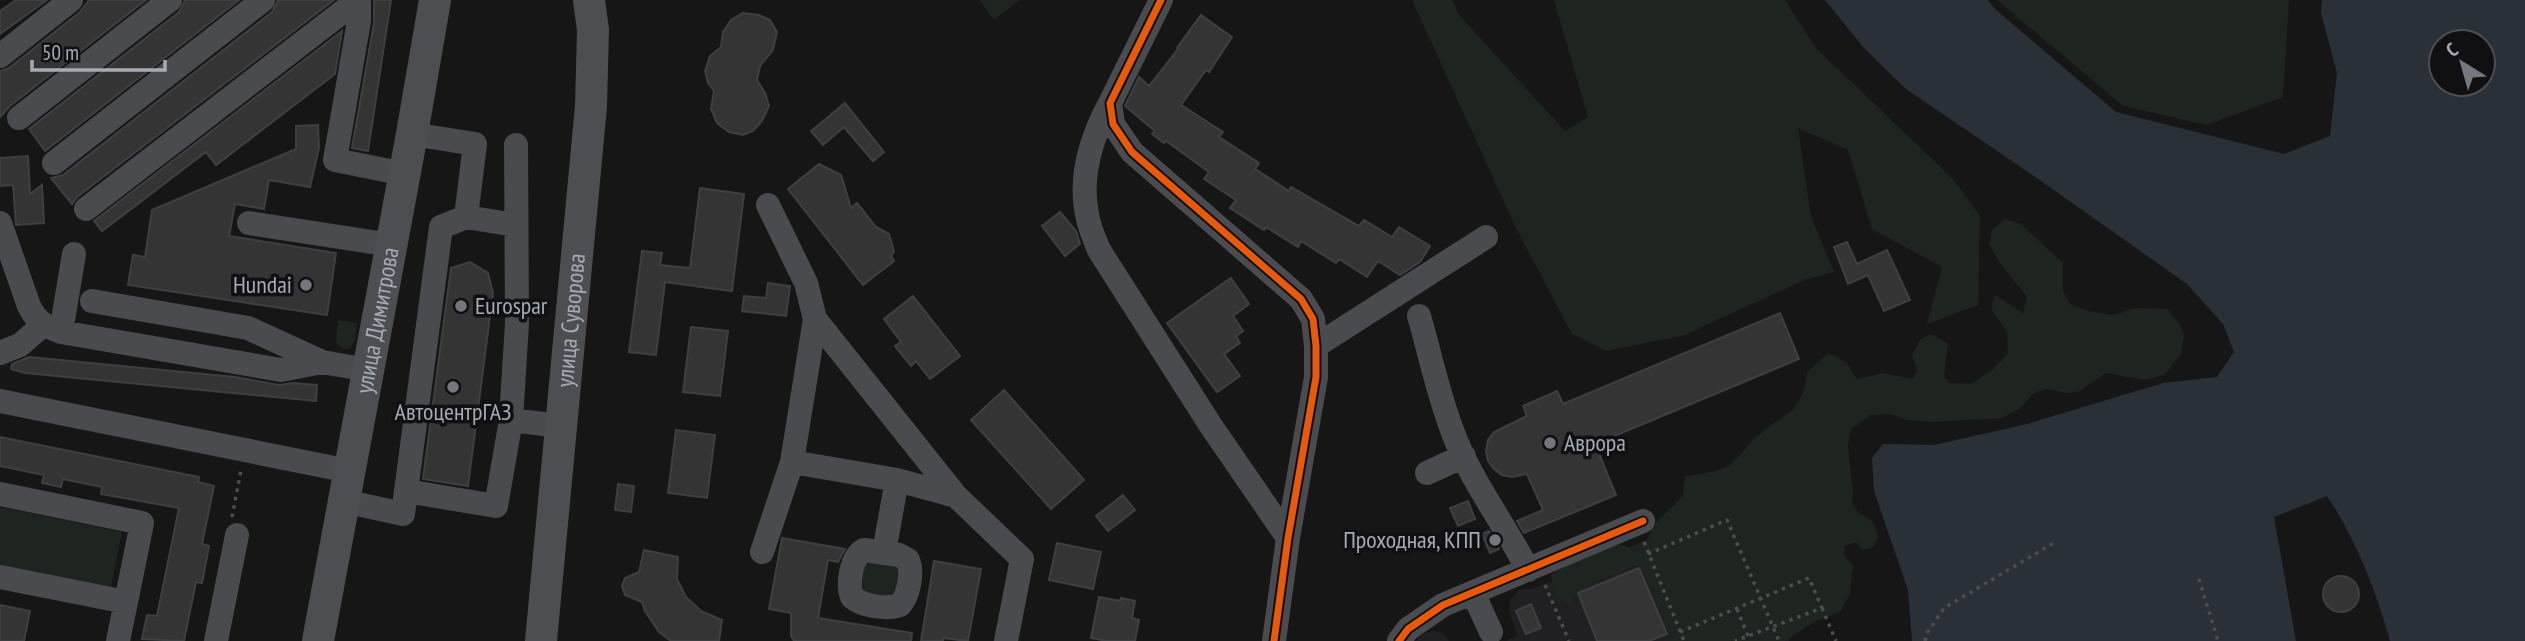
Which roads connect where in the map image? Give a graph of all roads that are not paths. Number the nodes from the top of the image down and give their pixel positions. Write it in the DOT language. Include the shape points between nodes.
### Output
graph roads {
  1 [pos="71,0"];
  2 [pos="170,0"];
  3 [pos="263,0"];
  4 [pos="358,0"];
  5 [pos="1161,0"];
  6 [pos="591,1"];
  7 [pos="436,8"];
  8 [pos="0,56"];
  9 [pos="1110,103"];
  10 [pos="19,118"];
  11 [pos="412,134"];
  12 [pos="516,145"];
  13 [pos="54,163"];
  14 [pos="405,174"];
  15 [pos="768,205"];
  16 [pos="86,209"];
  17 [pos="466,218"];
  18 [pos="0,223"];
  19 [pos="249,223"];
  20 [pos="515,225"];
  21 [pos="1486,237"];
  22 [pos="391,245"];
  23 [pos="74,254"];
  24 [pos="92,301"];
  25 [pos="1419,316"];
  26 [pos="815,319"];
  27 [pos="52,329"];
  28 [pos="1316,346"];
  29 [pos="0,353"];
  30 [pos="321,362"];
  31 [pos="368,370"];
  32 [pos="0,401"];
  33 [pos="511,420"];
  34 [pos="561,426"];
  35 [pos="1464,456"];
  36 [pos="792,462"];
  37 [pos="1427,472"];
  38 [pos="897,480"];
  39 [pos="347,486"];
  40 [pos="406,491"];
  41 [pos="0,494"];
  42 [pos="956,496"];
  43 [pos="1639,522"];
  44 [pos="237,535"];
  45 [pos="1288,538"];
  46 [pos="762,552"];
  47 [pos="884,552"];
  48 [pos="1533,568"];
  49 [pos="0,577"];
  50 [pos="1473,593"];
  51 [pos="126,602"];
  52 [pos="1491,632"];
  53 [pos="118,641"];
  54 [pos="216,641"];
  55 [pos="318,641"];
  56 [pos="541,641"];
  57 [pos="1006,641"];
  58 [pos="1274,641"];
  59 [pos="1399,641"];
  1 -- 8 [label="street"];
  2 -- 10 [label="street"];
  3 -- 13 [label="street"];
  4 -- 14 [label="street" via="359,21 335,160"];
  4 -- 16 [label="street"];
  5 -- 9 [label="street"];
  6 -- 34 [label="main road, улица Суворова" via="591,107"];
  7 -- 11 [label="main road, улица Димитрова"];
  9 -- 28 [label="street" via="1113,124 1132,152 1301,299 1313,319"];
  9 -- 45 [label="street" via="1097,127 1084,186 1088,219 1099,250 1210,426"];
  11 -- 14 [label="main road, улица Димитрова"];
  11 -- 17 [label="street" via="475,144"];
  12 -- 20 [label="street"];
  14 -- 22 [label="main road, улица Димитрова"];
  15 -- 26 [label="street" via="806,283"];
  17 -- 20 [label="street"];
  17 -- 40 [label="street" via="441,227"];
  18 -- 27 [label="street" via="34,317"];
  19 -- 22 [label="street"];
  20 -- 33 [label="street" via="517,323"];
  21 -- 28 [label="street"];
  22 -- 31 [label="main road, улица Димитрова"];
  23 -- 27 [label="street"];
  24 -- 30 [label="street" via="248,328"];
  25 -- 35 [label="street" via="1452,431"];
  26 -- 36 [label="street"];
  26 -- 42 [label="street"];
  27 -- 29 [label="street"];
  27 -- 30 [label="street" via="281,370"];
  28 -- 45 [label="street" via="1316,377"];
  30 -- 31 [label="street"];
  31 -- 39 [label="main road, улица Димитрова"];
  32 -- 39 [label="street"];
  33 -- 34 [label="street"];
  33 -- 40 [label="street" via="496,506"];
  34 -- 56 [label="main road, улица Суворова"];
  35 -- 37 [label="street"];
  35 -- 48 [label="street" via="1485,497"];
  36 -- 38 [label="street"];
  36 -- 46 [label="street"];
  38 -- 42 [label="street"];
  38 -- 47 [label="street"];
  39 -- 40 [label="street" via="403,514"];
  39 -- 55 [label="main road, улица Димитрова"];
  41 -- 51 [label="street" via="142,523"];
  42 -- 57 [label="street" via="1022,559"];
  43 -- 48 [label="street"];
  44 -- 54 [label="street"];
  45 -- 58 [label="street"];
  48 -- 50 [label="street"];
  49 -- 51 [label="street"];
  50 -- 52 [label="street"];
  50 -- 59 [label="street" via="1425,615"];
  51 -- 53 [label="street"];
}
